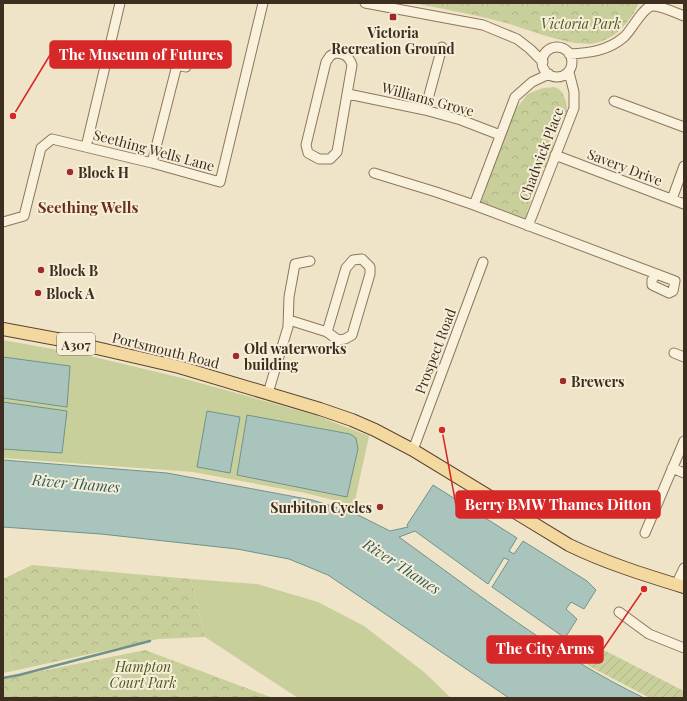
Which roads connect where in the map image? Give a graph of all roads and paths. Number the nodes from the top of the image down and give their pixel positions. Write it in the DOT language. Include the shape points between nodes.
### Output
graph roads {
  1 [pos="120,3"];
  2 [pos="263,3"];
  3 [pos="365,3"];
  4 [pos="652,4"];
  5 [pos="684,16"];
  6 [pos="442,47"];
  7 [pos="588,53"];
  8 [pos="569,54"];
  9 [pos="165,62"];
  10 [pos="545,64"];
  11 [pos="176,65"];
  12 [pos="186,67"];
  13 [pos="570,68"];
  14 [pos="559,77"];
  15 [pos="574,92"];
  16 [pos="348,94"];
  17 [pos="614,101"];
  18 [pos="425,110"];
  19 [pos="684,127"];
  20 [pos="500,135"];
  21 [pos="86,147"];
  22 [pos="556,155"];
  23 [pos="152,163"];
  24 [pos="684,166"];
  25 [pos="374,173"];
  26 [pos="672,199"];
  27 [pos="684,204"];
  28 [pos="474,205"];
  29 [pos="3,222"];
  30 [pos="528,226"];
  31 [pos="310,261"];
  32 [pos="483,262"];
  33 [pos="656,274"];
  34 [pos="289,320"];
  35 [pos="3,329"];
  36 [pos="327,332"];
  37 [pos="674,352"];
  38 [pos="684,357"];
  39 [pos="268,393"];
  40 [pos="684,442"];
  41 [pos="413,450"];
  42 [pos="672,468"];
  43 [pos="684,473"];
  44 [pos="645,533"];
  45 [pos="684,568"];
  46 [pos="680,586"];
  47 [pos="620,612"];
  48 [pos="684,648"];
  1 -- 21 [label="street"];
  2 -- 23 [label="street, Seething Wells Lane" via="220,182"];
  3 -- 10 [label="street" via="483,25 530,48"];
  4 -- 5 [label="street"];
  4 -- 7 [label="street" via="623,38 610,47"];
  6 -- 18 [label="street"];
  7 -- 8 [label="street"];
  7 -- 13 [label="street"];
  8 -- 10 [label="street" via="564,49 551,49"];
  8 -- 13 [label="street" via="572,60"];
  9 -- 11 [label="street"];
  10 -- 14 [label="street" via="551,76"];
  10 -- 20 [label="street" via="532,82 515,97"];
  11 -- 12 [label="street"];
  11 -- 23 [label="street"];
  13 -- 14 [label="street"];
  13 -- 15 [label="street, Chadwick Place"];
  14 -- 15 [label="street, Chadwick Place"];
  15 -- 22 [label="street, Chadwick Place" via="574,108"];
  16 -- 16 [label="street" via="351,60 347,55 335,53 326,62 307,141 306,149 313,157 330,159 336,152"];
  16 -- 18 [label="street, Williams Grove"];
  17 -- 19 [label="street"];
  18 -- 20 [label="street, Williams Grove"];
  20 -- 28 [label="street"];
  21 -- 23 [label="street, Seething Wells Lane"];
  21 -- 29 [label="street, Seething Wells Lane" via="52,139 41,148 24,216"];
  22 -- 26 [label="street, Savery Drive"];
  22 -- 30 [label="street, Chadwick Place"];
  24 -- 26 [label="street"];
  25 -- 28 [label="street"];
  26 -- 27 [label="street, Savery Drive"];
  28 -- 30 [label="street"];
  30 -- 33 [label="street"];
  31 -- 34 [label="street" via="295,264 289,296"];
  32 -- 41 [label="street, Prospect Road"];
  34 -- 36 [label="street"];
  34 -- 39 [label="street"];
  35 -- 39 [label="main road, Portsmouth Road / A307" via="179,367"];
  36 -- 36 [label="street" via="346,268 353,260 362,260 370,267 370,274 352,335 338,340"];
  37 -- 38 [label="street"];
  39 -- 41 [label="main road, Portsmouth Road / A307" via="352,420"];
  40 -- 42 [label="street"];
  41 -- 46 [label="main road, Portsmouth Road / A307" via="590,556"];
  42 -- 43 [label="street"];
  42 -- 44 [label="street"];
  45 -- 46 [label="street"];
  47 -- 48 [label="street" via="649,634"];
}
